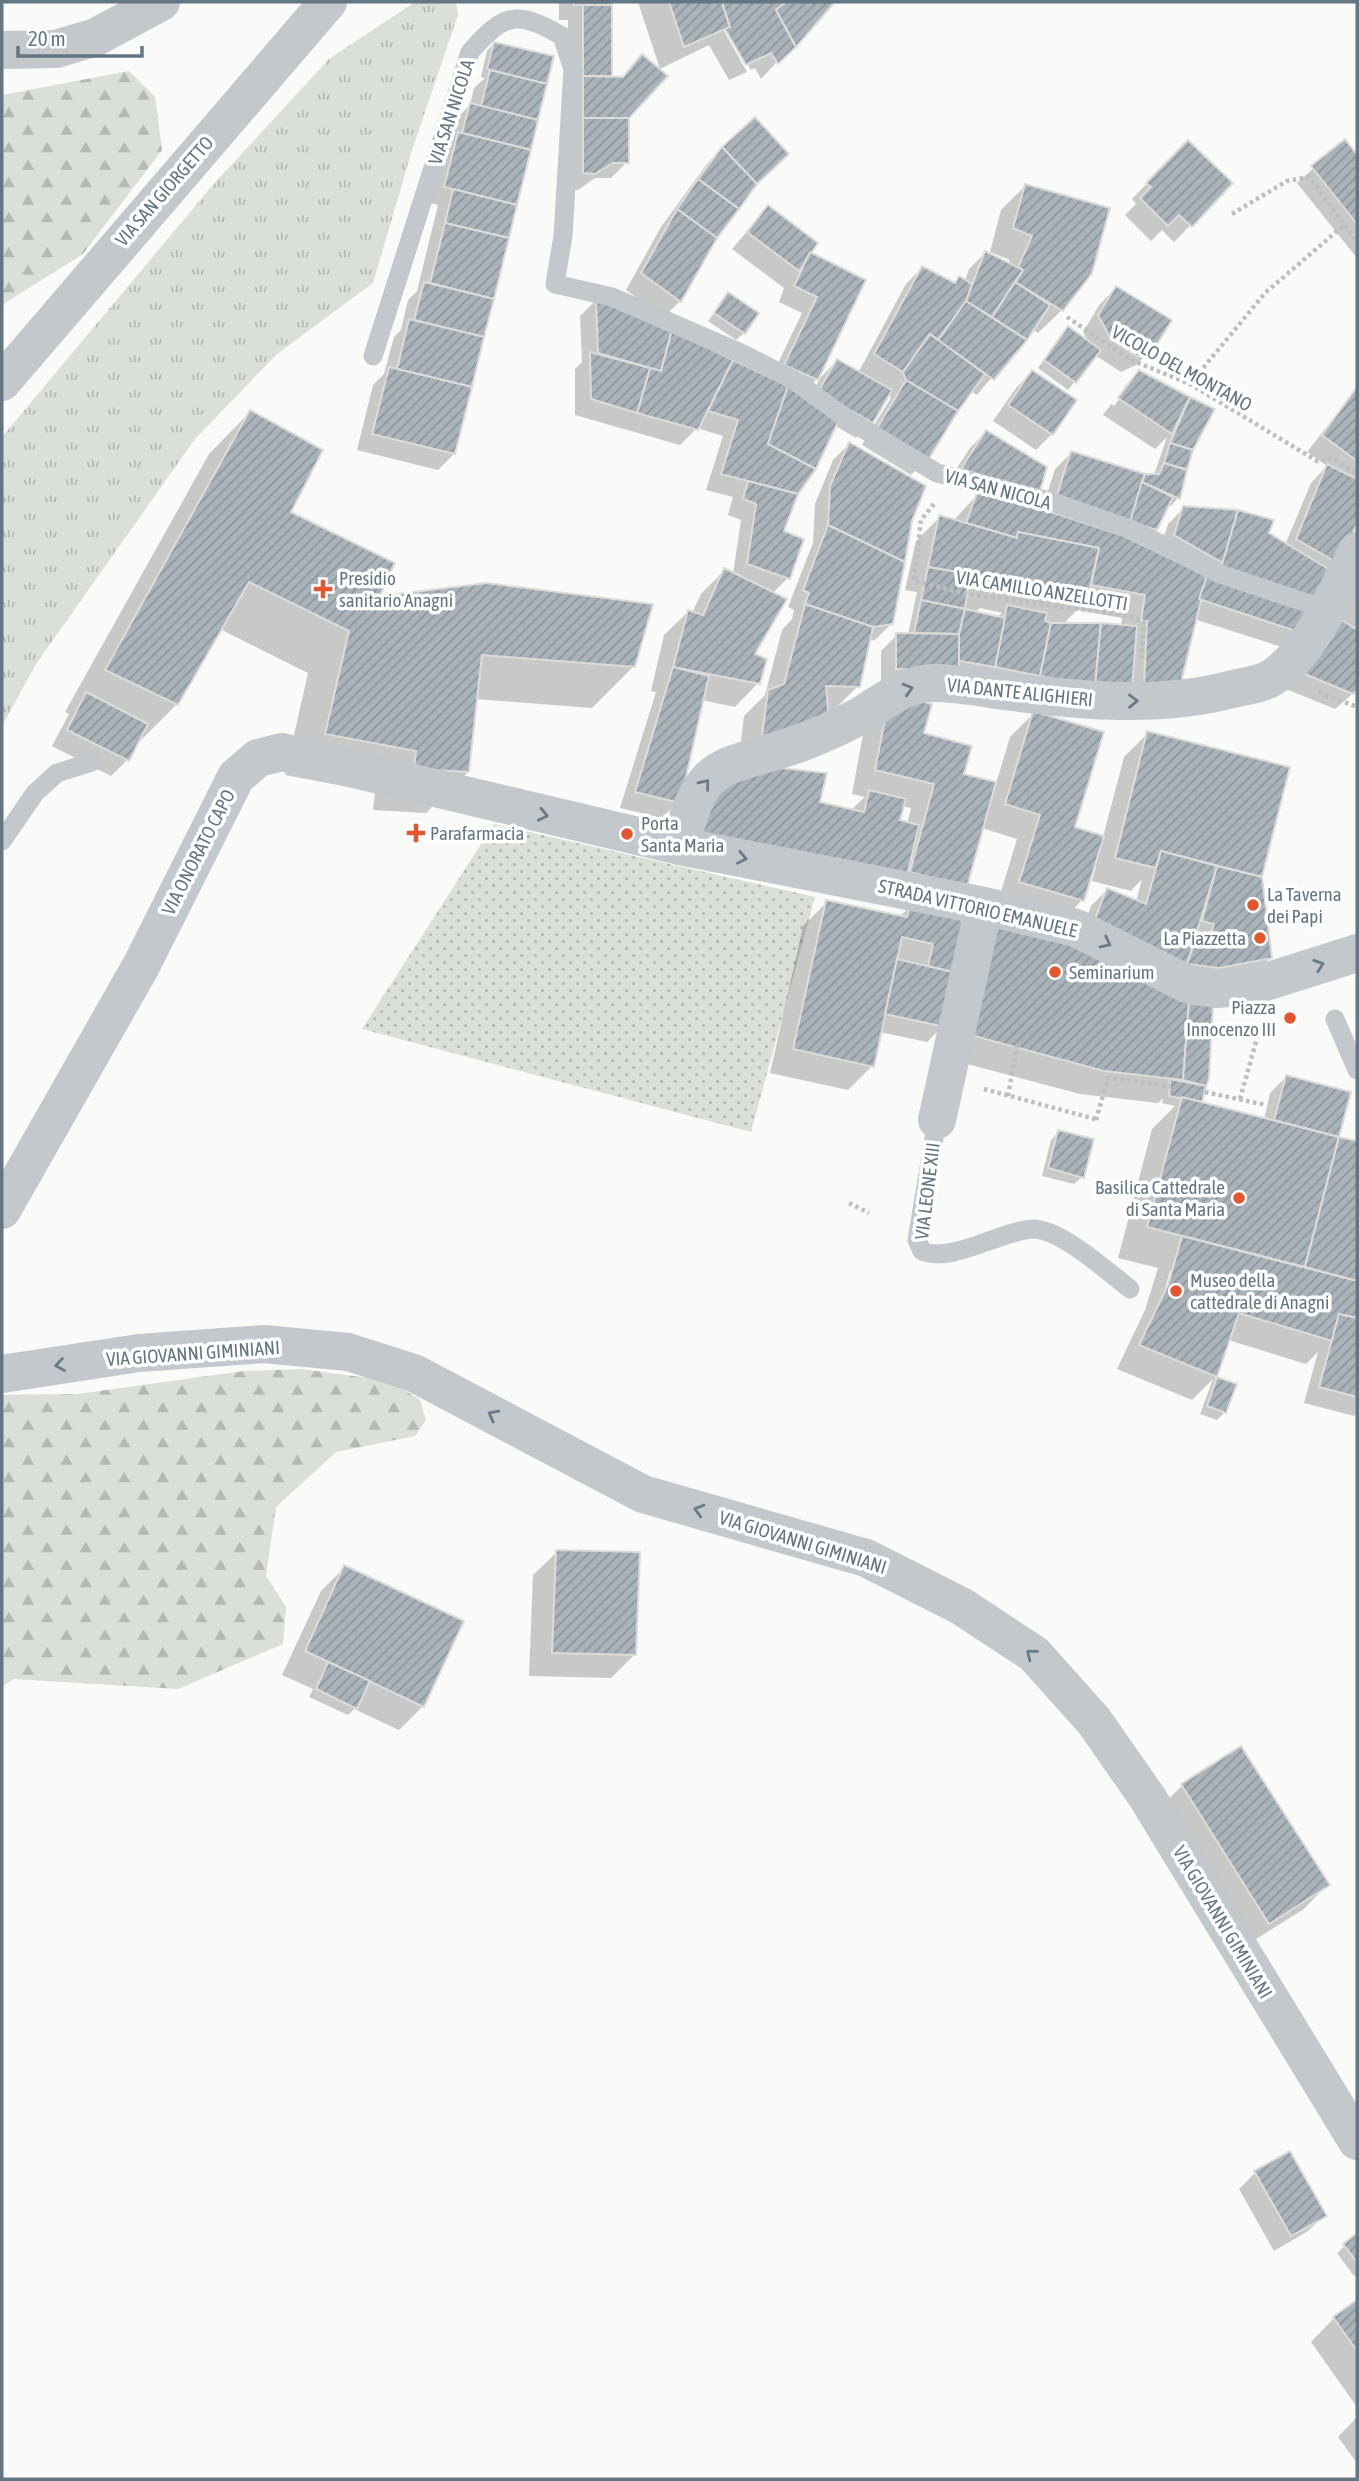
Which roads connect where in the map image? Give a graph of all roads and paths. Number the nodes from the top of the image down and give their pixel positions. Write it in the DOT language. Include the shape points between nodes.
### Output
graph roads {
  1 [pos="162,2"];
  2 [pos="328,2"];
  3 [pos="2,50"];
  4 [pos="1232,214"];
  5 [pos="1343,226"];
  6 [pos="1357,242"];
  7 [pos="1067,317"];
  8 [pos="373,356"];
  9 [pos="2,382"];
  10 [pos="1190,384"];
  11 [pos="1357,474"];
  12 [pos="952,480"];
  13 [pos="1345,583"];
  14 [pos="1140,674"];
  15 [pos="1350,704"];
  16 [pos="1357,708"];
  17 [pos="92,762"];
  18 [pos="628,834"];
  19 [pos="2,841"];
  20 [pos="680,846"];
  21 [pos="984,906"];
  22 [pos="1357,953"];
  23 [pos="1335,1019"];
  24 [pos="1259,1031"];
  25 [pos="1017,1046"];
  26 [pos="1357,1070"];
  27 [pos="1170,1086"];
  28 [pos="975,1087"];
  29 [pos="1205,1092"];
  30 [pos="1008,1096"];
  31 [pos="1240,1099"];
  32 [pos="1266,1105"];
  33 [pos="937,1120"];
  34 [pos="849,1203"];
  35 [pos="2,1210"];
  36 [pos="869,1213"];
  37 [pos="1130,1289"];
  38 [pos="2,1374"];
  39 [pos="1357,2141"];
  1 -- 3 [label="street" via="96,37 56,49"];
  2 -- 9 [label="street, VIA SAN GIORGETTO"];
  4 -- 5 [label="path" via="1287,181 1309,177"];
  5 -- 6 [label="path"];
  5 -- 10 [label="path" via="1265,293"];
  7 -- 10 [label="path, VICOLO DEL MONTANO" via="1131,360"];
  8 -- 12 [label="lane, VIA SAN NICOLA" via="470,52 494,26 512,18 540,23 562,36 573,69 563,236 555,284 612,297 743,354 792,379 850,421"];
  10 -- 11 [label="path, VICOLO DEL MONTANO" via="1317,461 1332,458"];
  12 -- 13 [label="lane, VIA SAN NICOLA" via="1053,502 1133,530 1220,575"];
  12 -- 14 [label="path, VIA CAMILLO ANZELLOTTI" via="922,520 914,581 967,594 1127,615 1144,622"];
  20 -- 13 [label="street, VIA DANTE ALIGHIERI, one-way" via="689,808 704,782 723,766 820,736 899,690 932,683 1078,700 1205,696 1270,679 1293,662"];
  15 -- 16 [label="path"];
  17 -- 19 [label="lane" via="57,773 35,793"];
  18 -- 20 [label="street, STRADA VITTORIO EMANUELE"];
  35 -- 18 [label="street, VIA ONORATO CAPO, one-way" via="141,966 236,777 258,758 282,752"];
  20 -- 21 [label="street, STRADA VITTORIO EMANUELE, one-way"];
  21 -- 22 [label="street, STRADA VITTORIO EMANUELE, one-way" via="1076,928 1187,984 1214,989 1250,987"];
  21 -- 33 [label="street, VIA LEONE XIII"];
  23 -- 26 [label="lane"];
  24 -- 31 [label="path"];
  25 -- 30 [label="path"];
  27 -- 30 [label="path" via="1108,1078 1097,1120"];
  28 -- 30 [label="path"];
  29 -- 31 [label="path"];
  31 -- 32 [label="path"];
  33 -- 37 [label="lane, VIA LEONE XIII" via="917,1240 922,1251 940,1253 1034,1229 1069,1242"];
  34 -- 36 [label="path"];
  39 -- 38 [label="street, VIA GIOVANNI GIMINIANI, one-way" via="1147,1797 1094,1721 1034,1654 961,1606 866,1558 643,1494 414,1373 348,1352 264,1344 139,1353"];
}
